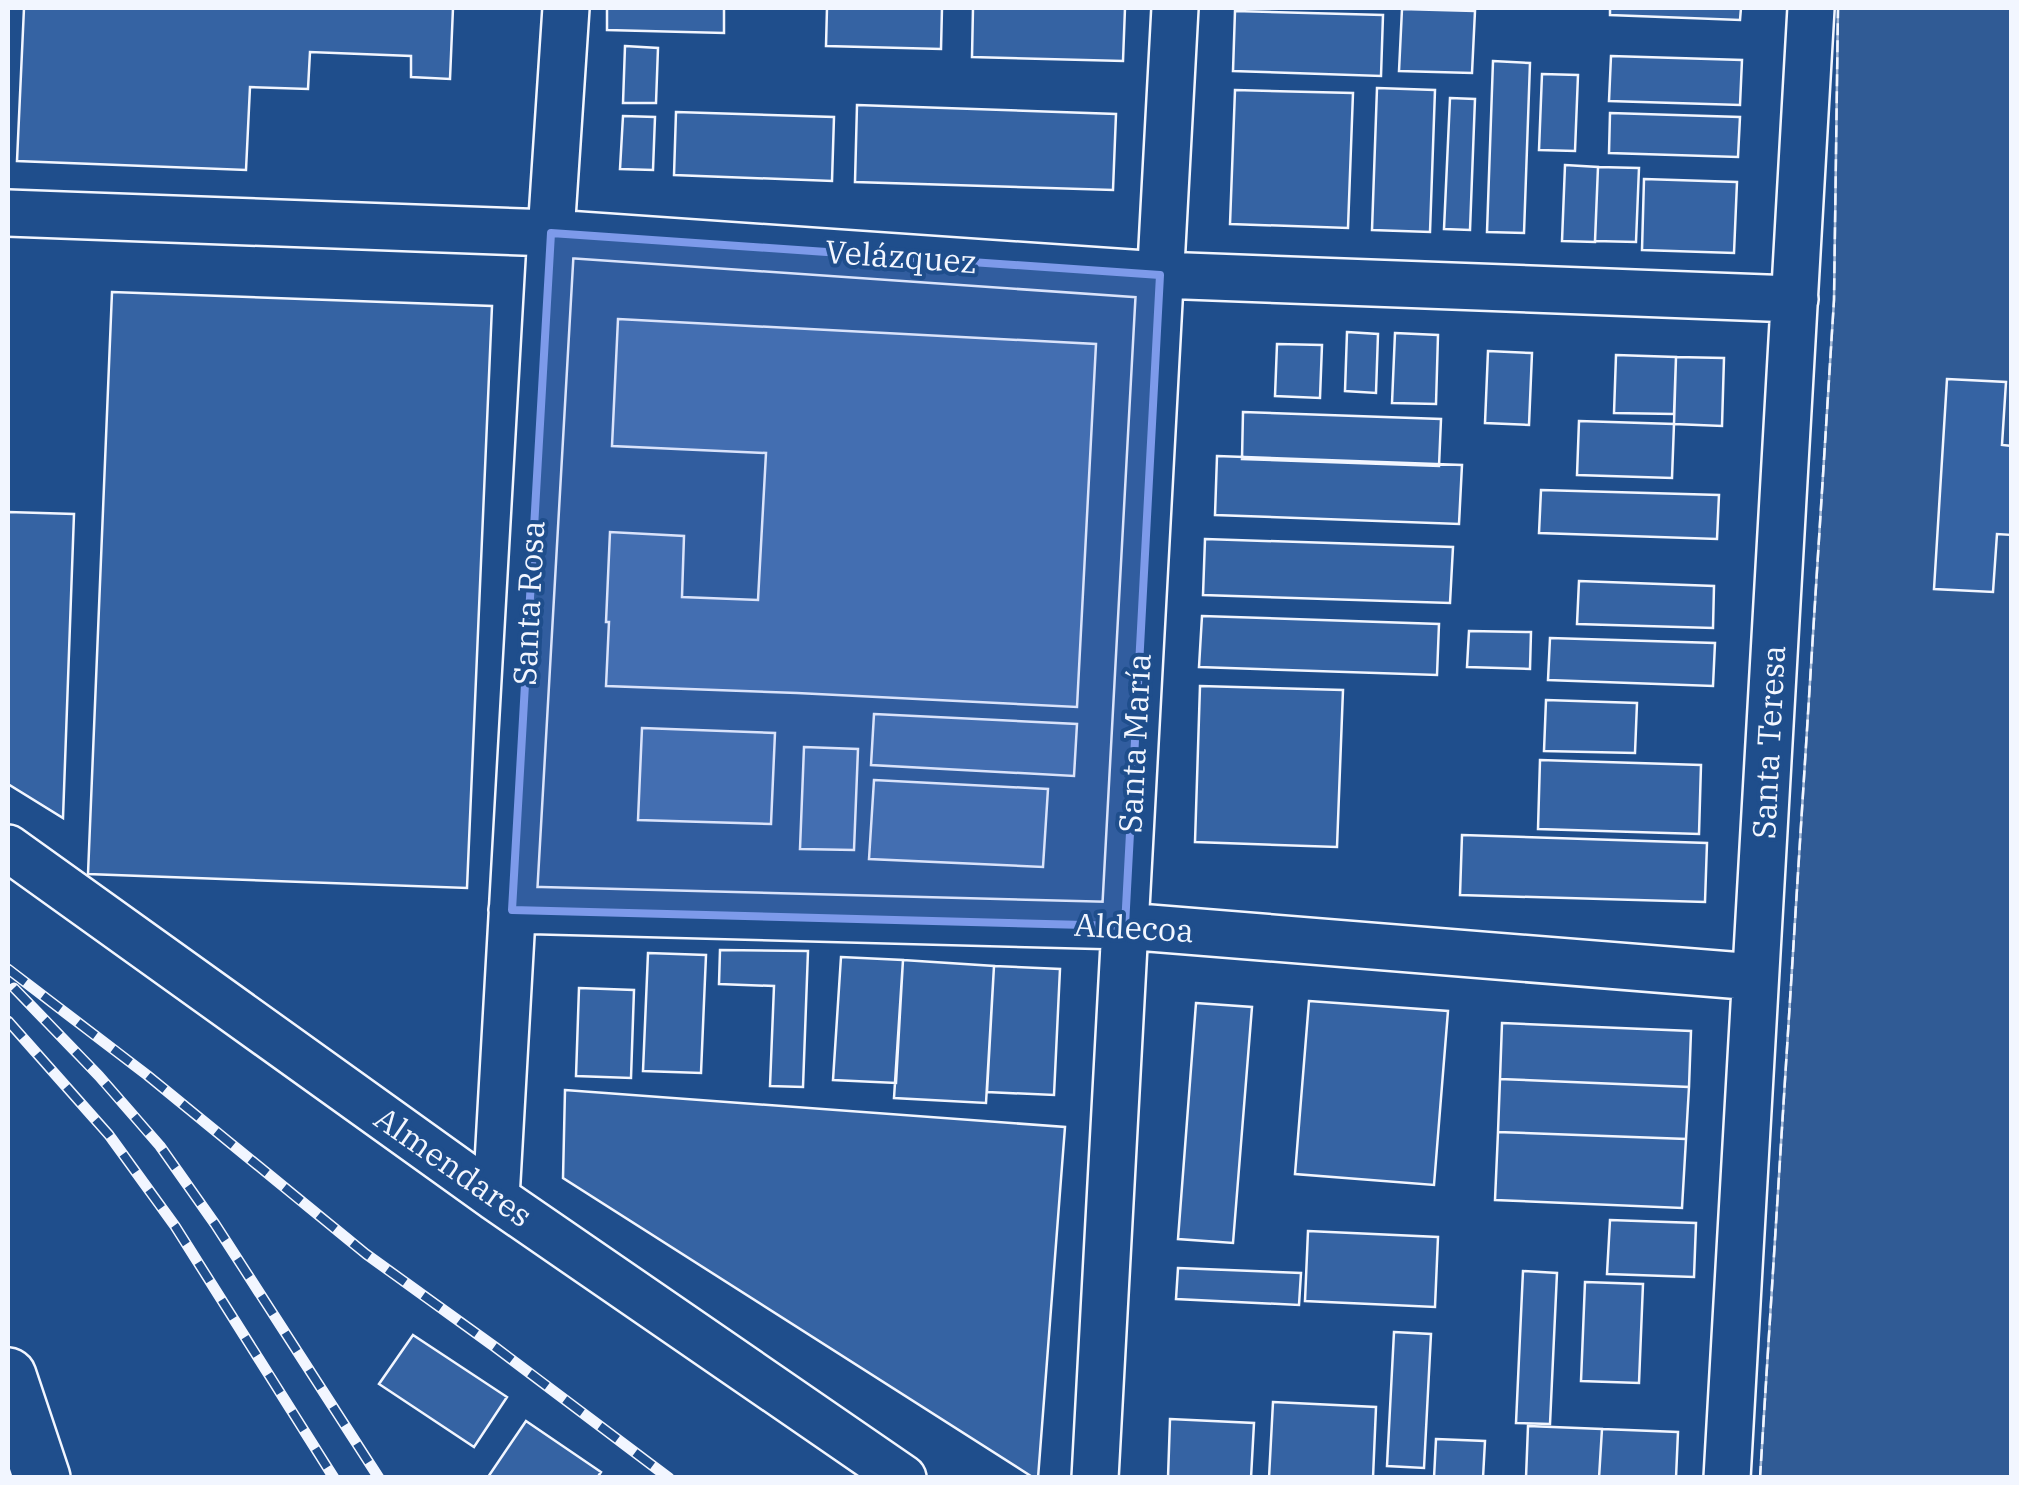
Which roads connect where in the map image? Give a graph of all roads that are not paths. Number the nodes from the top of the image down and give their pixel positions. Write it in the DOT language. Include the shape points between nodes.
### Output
graph roads {
  1 [pos="566,8"];
  2 [pos="1174,8"];
  3 [pos="1811,8"];
  4 [pos="8,212"];
  5 [pos="551,233"];
  6 [pos="1160,275"];
  7 [pos="1795,299"];
  8 [pos="8,848"];
  9 [pos="512,910"];
  10 [pos="1125,926"];
  11 [pos="1756,977"];
  12 [pos="496,1198"];
  13 [pos="8,1376"];
  14 [pos="42,1478"];
  15 [pos="903,1478"];
  16 [pos="1095,1478"];
  17 [pos="1727,1478"];
  1 -- 5 [label="street, Santa Rosa"];
  2 -- 6 [label="street, Santa María"];
  3 -- 7 [label="street, Santa Teresa"];
  4 -- 5 [label="street, Velázquez"];
  5 -- 6 [label="street, Velázquez"];
  5 -- 9 [label="street, Santa Rosa"];
  6 -- 7 [label="street, Velázquez"];
  6 -- 10 [label="street, Santa María"];
  7 -- 11 [label="street, Santa Teresa"];
  8 -- 12 [label="street, Almendares"];
  9 -- 10 [label="street, Aldecoa"];
  9 -- 12 [label="street, Santa Rosa"];
  10 -- 11 [label="street, Aldecoa"];
  10 -- 16 [label="street, Santa María"];
  11 -- 17 [label="street, Santa Teresa"];
  12 -- 15 [label="street, Almendares"];
  13 -- 14 [label="main road"];
}
